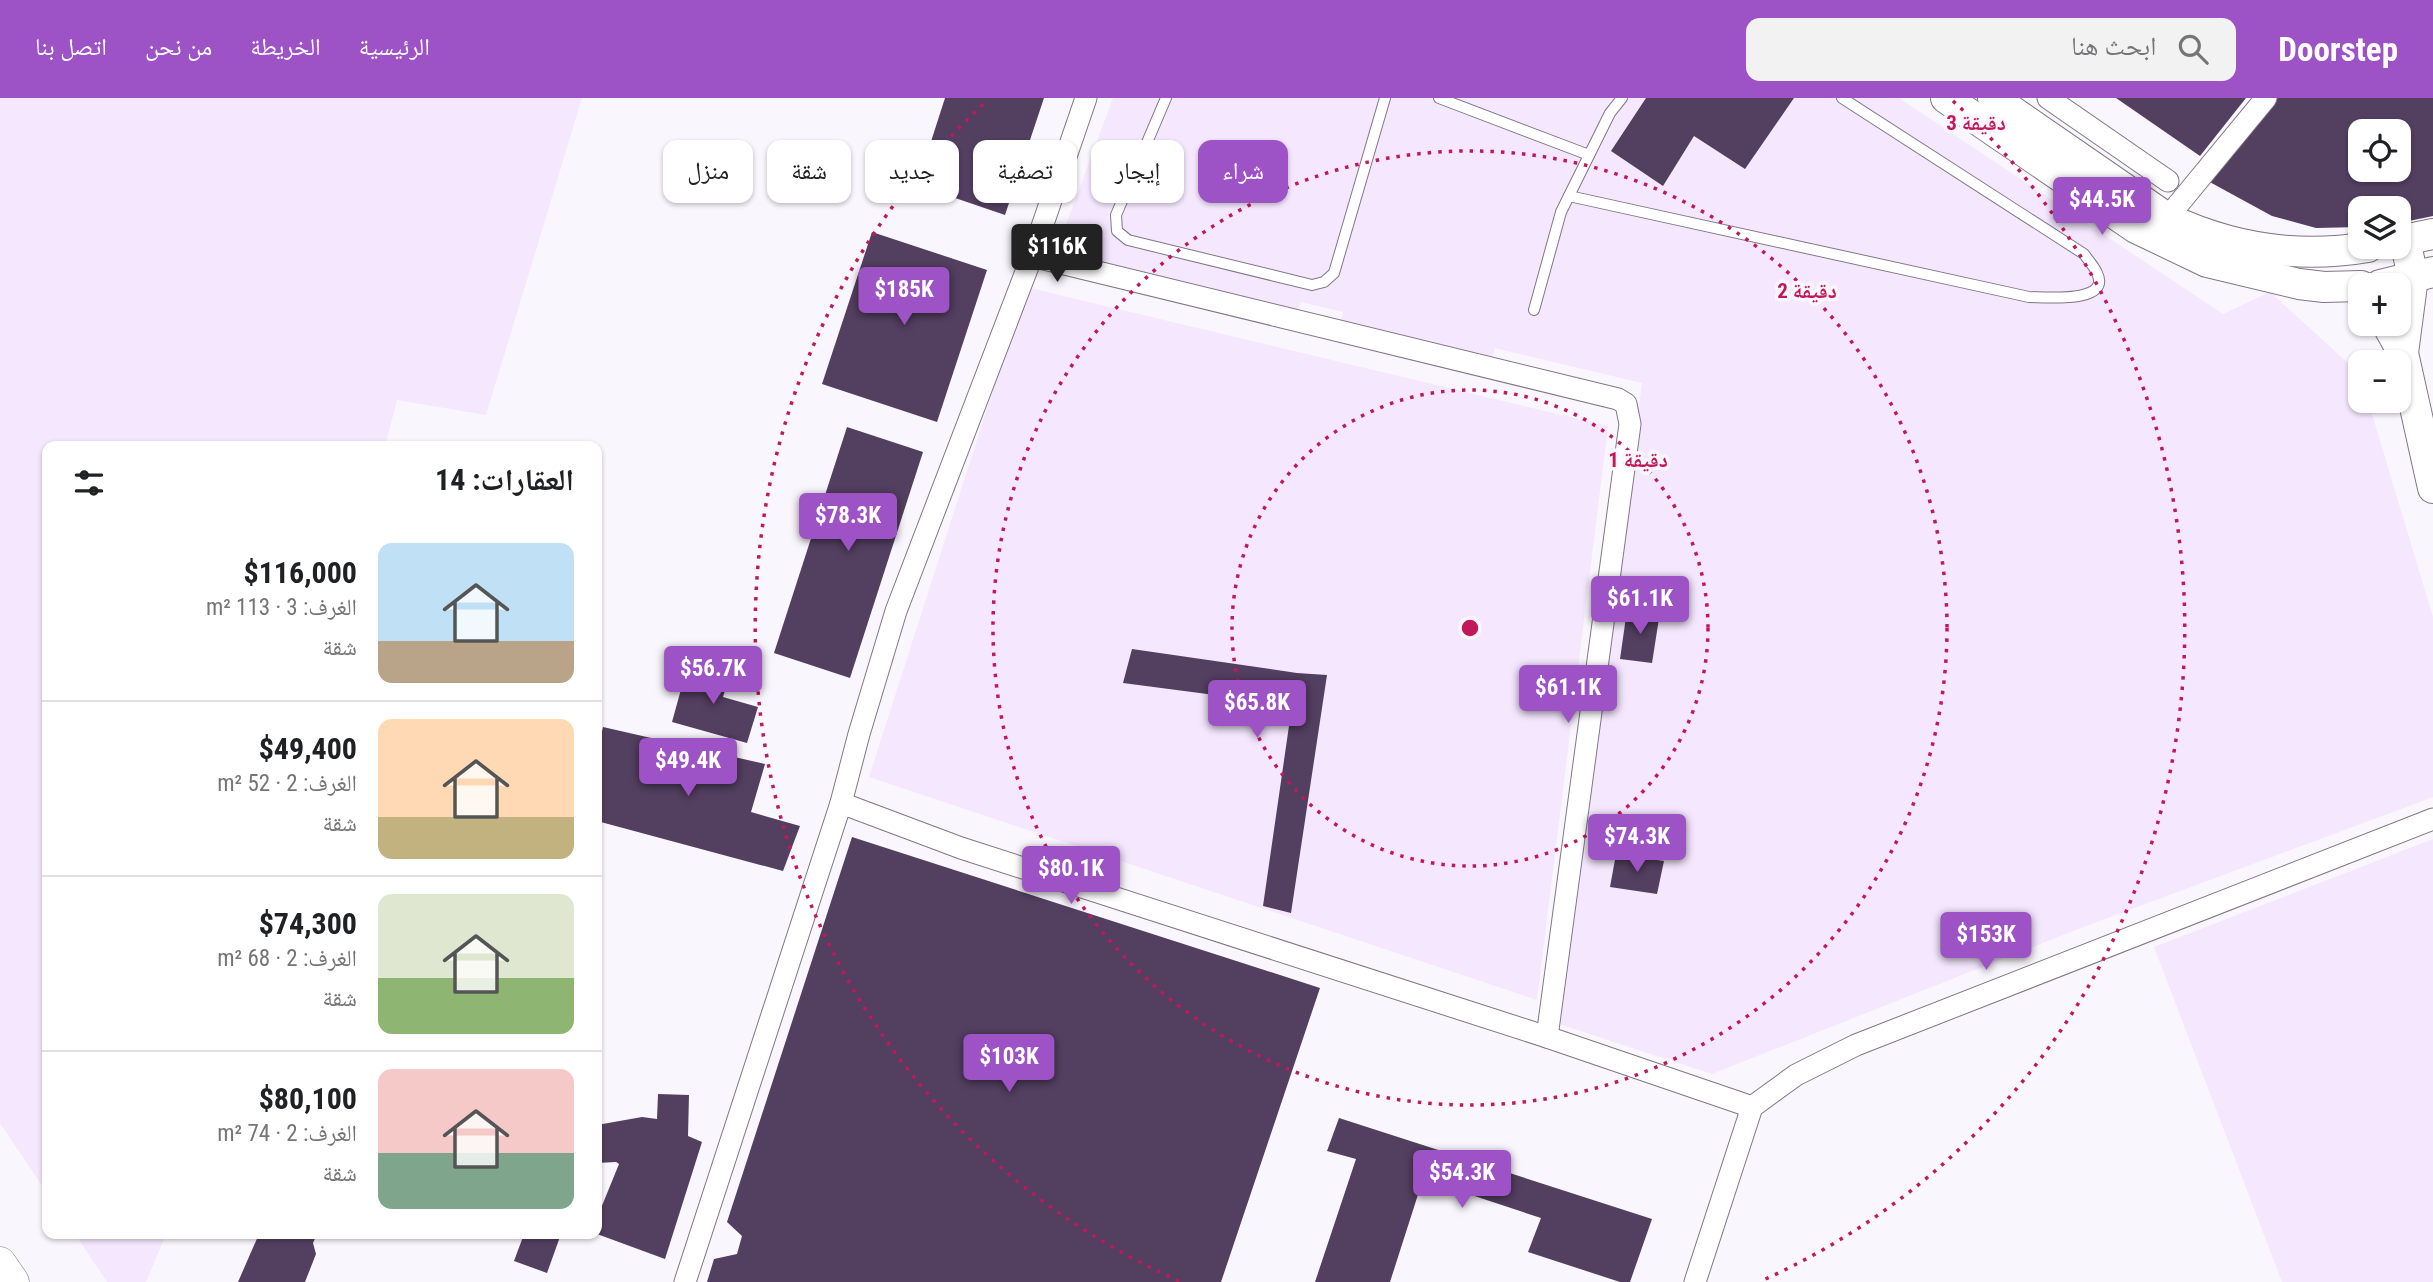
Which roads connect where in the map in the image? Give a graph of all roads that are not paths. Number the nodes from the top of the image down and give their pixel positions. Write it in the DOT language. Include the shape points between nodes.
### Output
graph roads {
  1 [pos="1086,98"];
  2 [pos="1167,98"];
  3 [pos="1385,98"];
  4 [pos="1439,98"];
  5 [pos="1621,98"];
  6 [pos="1842,98"];
  7 [pos="1946,98"];
  8 [pos="1993,98"];
  9 [pos="2048,98"];
  10 [pos="2266,98"];
  11 [pos="1589,155"];
  12 [pos="2168,181"];
  13 [pos="1569,196"];
  14 [pos="2167,218"];
  15 [pos="2413,238"];
  16 [pos="2348,249"];
  17 [pos="1032,256"];
  18 [pos="2423,275"];
  19 [pos="2348,286"];
  20 [pos="1534,310"];
  21 [pos="2404,350"];
  22 [pos="2411,390"];
  23 [pos="2433,488"];
  24 [pos="841,803"];
  25 [pos="2433,819"];
  26 [pos="1546,1037"];
  27 [pos="1752,1107"];
  28 [pos="0,1263"];
  29 [pos="13,1282"];
  30 [pos="685,1282"];
  31 [pos="1695,1282"];
  1 -- 17 [label="street"];
  2 -- 3 [label="lane" via="1116,215 1117,231 1128,240 1312,285 1324,282 1334,272"];
  4 -- 11 [label="lane"];
  5 -- 11 [label="lane"];
  6 -- 13 [label="lane" via="2084,254 2099,274 2093,292 2077,297 2029,297"];
  7 -- 19 [label="street" via="2136,229 2207,262 2299,284"];
  8 -- 14 [label="street"];
  9 -- 12 [label="street"];
  10 -- 14 [label="street"];
  11 -- 13 [label="lane"];
  13 -- 20 [label="lane"];
  14 -- 16 [label="street" via="2199,233 2263,249"];
  15 -- 18 [label="street"];
  17 -- 24 [label="street" via="896,611"];
  17 -- 26 [label="street" via="1626,404 1630,424"];
  18 -- 21 [label="street"];
  22 -- 23 [label="street"];
  24 -- 26 [label="street" via="961,848"];
  24 -- 30 [label="street"];
  25 -- 27 [label="street" via="1856,1045 1796,1075"];
  26 -- 27 [label="street"];
  27 -- 31 [label="street"];
  28 -- 29 [label="main road"];
}
